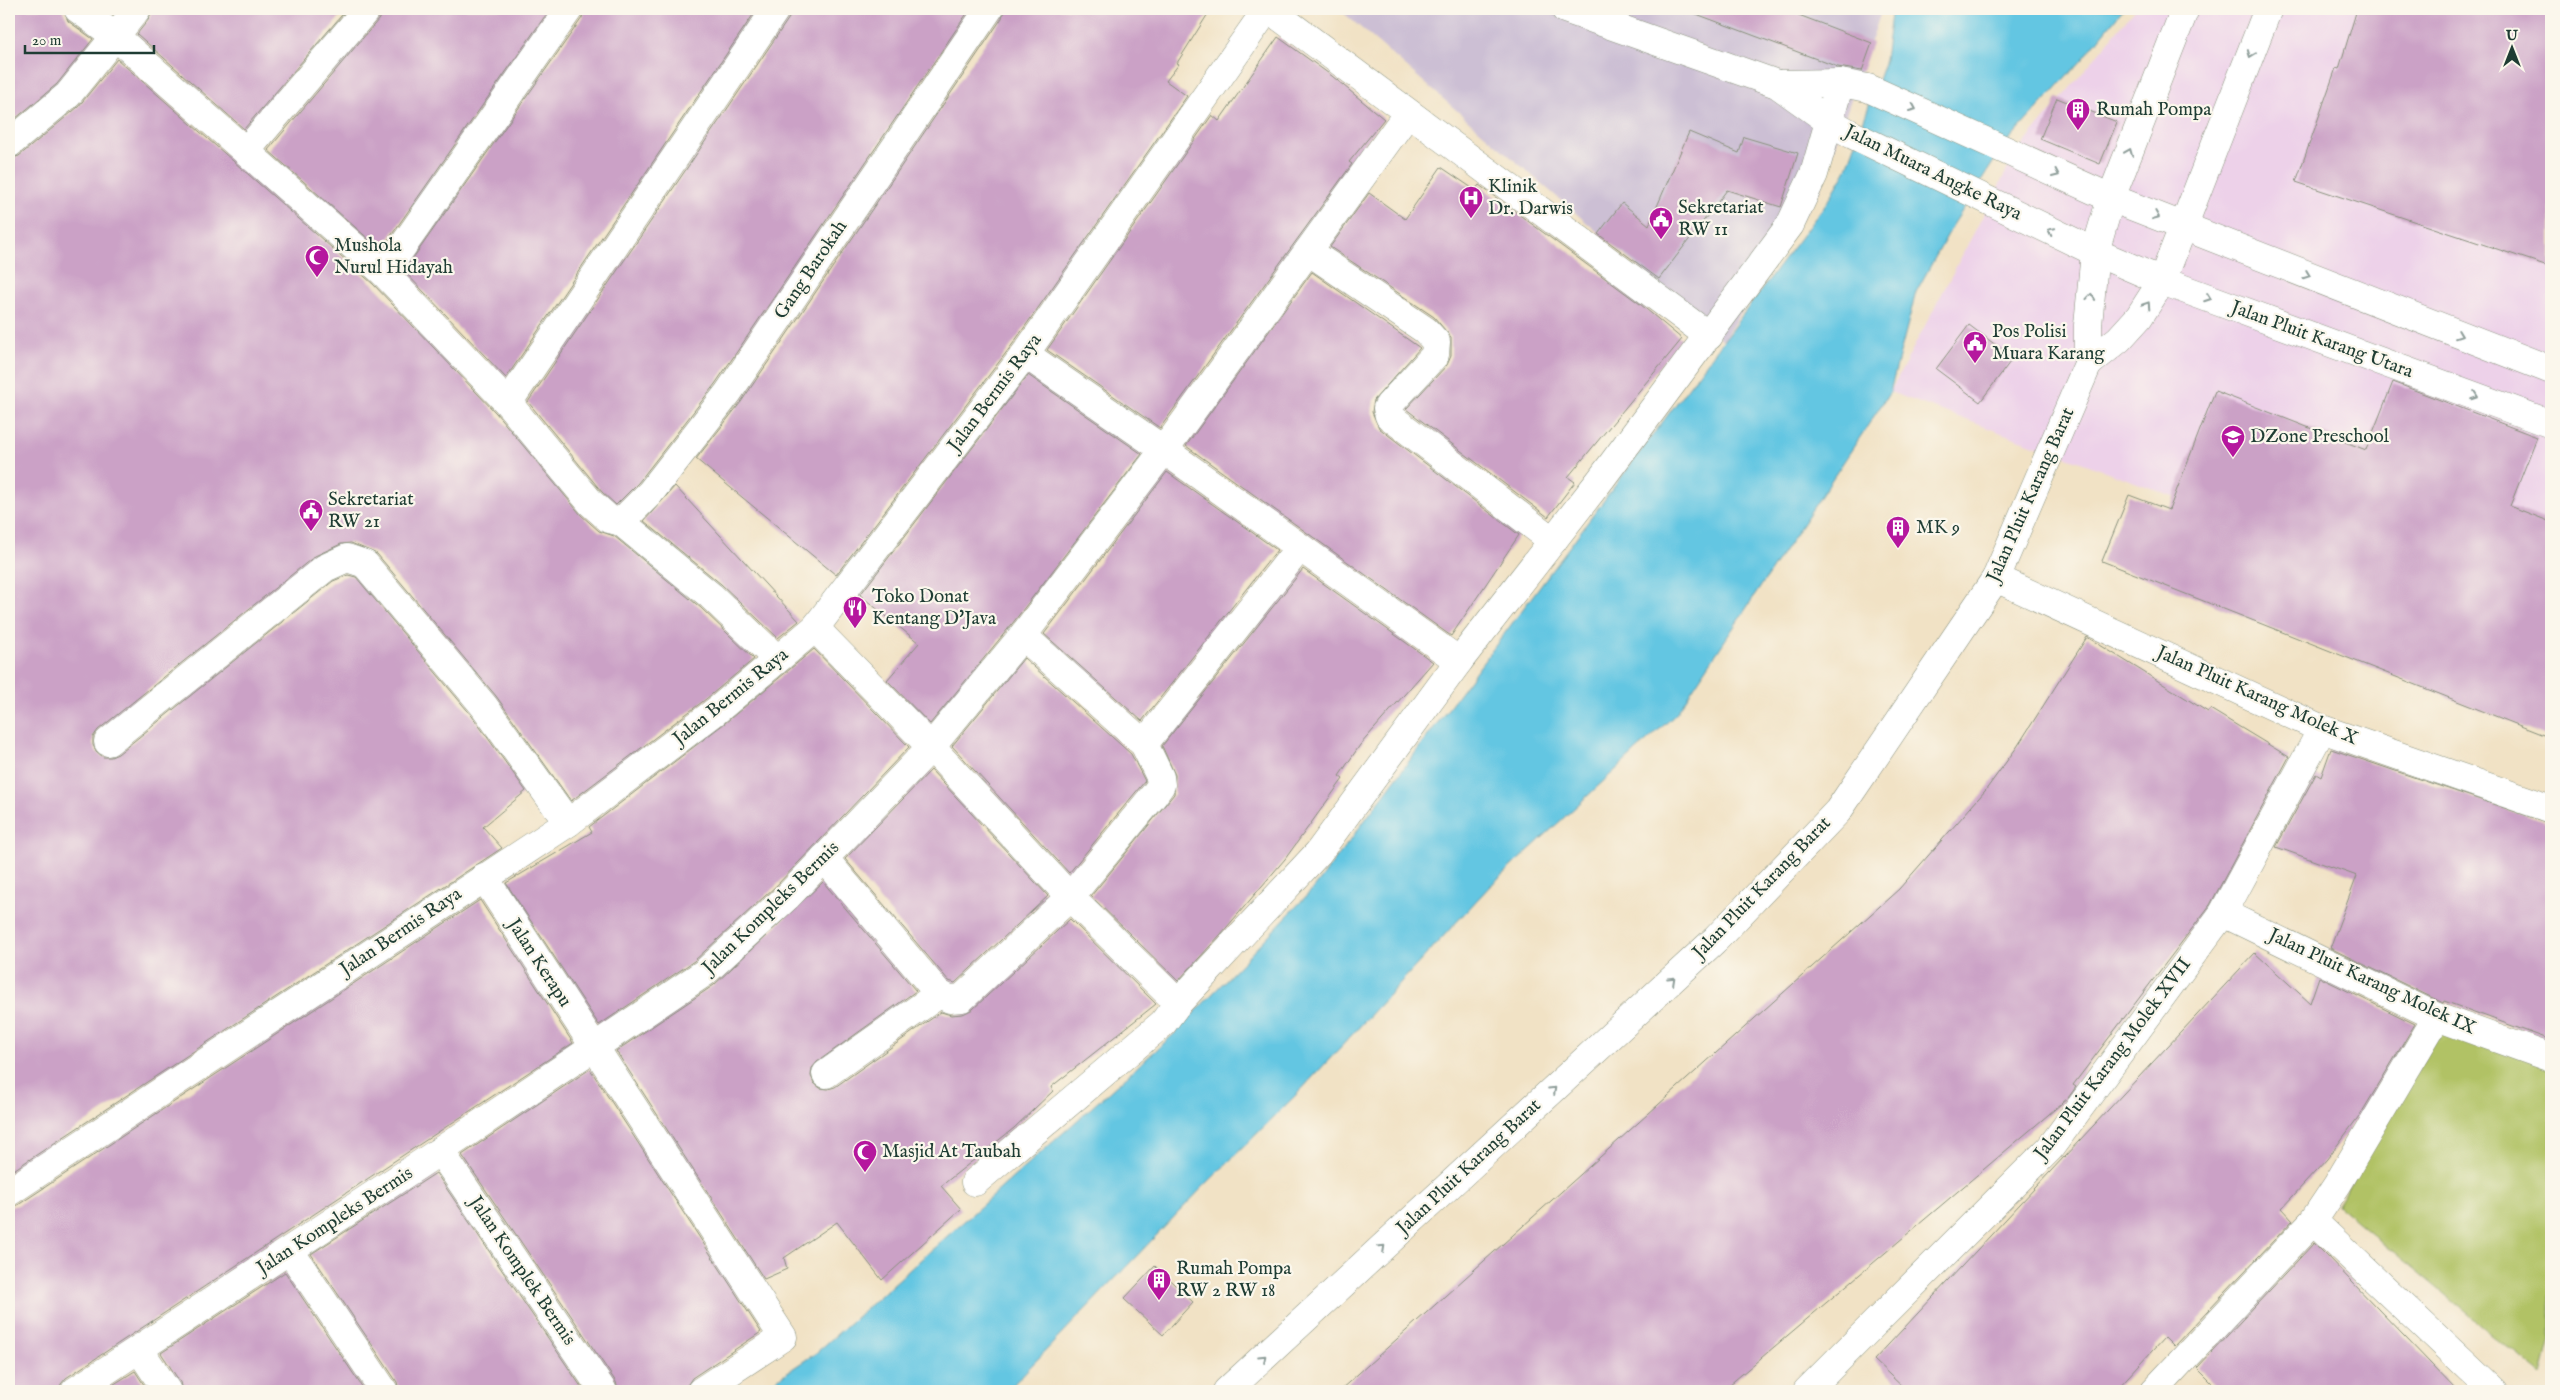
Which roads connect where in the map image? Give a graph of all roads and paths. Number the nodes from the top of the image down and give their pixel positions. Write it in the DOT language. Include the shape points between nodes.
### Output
graph roads {
  1 [pos="78,9"];
  2 [pos="137,9"];
  3 [pos="367,9"];
  4 [pos="569,9"];
  5 [pos="776,9"];
  6 [pos="988,9"];
  7 [pos="1268,9"];
  8 [pos="1565,9"];
  9 [pos="2185,9"];
  10 [pos="2268,9"];
  11 [pos="115,36"];
  12 [pos="1840,83"];
  13 [pos="1777,84"];
  14 [pos="1408,113"];
  15 [pos="1841,129"];
  16 [pos="9,144"];
  17 [pos="246,152"];
  18 [pos="2111,198"];
  19 [pos="2183,227"];
  20 [pos="1308,252"];
  21 [pos="2095,252"];
  22 [pos="384,274"];
  23 [pos="2162,281"];
  24 [pos="1709,336"];
  25 [pos="1025,354"];
  26 [pos="2088,364"];
  27 [pos="2551,370"];
  28 [pos="508,403"];
  29 [pos="2551,424"];
  30 [pos="1164,450"];
  31 [pos="621,522"];
  32 [pos="1553,542"];
  33 [pos="1300,547"];
  34 [pos="1996,578"];
  35 [pos="815,628"];
  36 [pos="1024,634"];
  37 [pos="777,659"];
  38 [pos="1459,661"];
  39 [pos="2322,729"];
  40 [pos="108,742"];
  41 [pos="1144,744"];
  42 [pos="931,747"];
  43 [pos="2551,809"];
  44 [pos="568,823"];
  45 [pos="824,858"];
  46 [pos="484,877"];
  47 [pos="1070,897"];
  48 [pos="2223,913"];
  49 [pos="939,994"];
  50 [pos="1178,1003"];
  51 [pos="2437,1016"];
  52 [pos="594,1049"];
  53 [pos="2551,1058"];
  54 [pos="826,1074"];
  55 [pos="440,1151"];
  56 [pos="975,1182"];
  57 [pos="9,1192"];
  58 [pos="2312,1221"];
  59 [pos="290,1250"];
  60 [pos="139,1349"];
  61 [pos="75,1391"];
  62 [pos="167,1391"];
  63 [pos="384,1391"];
  64 [pos="603,1391"];
  65 [pos="701,1391"];
  66 [pos="1227,1391"];
  67 [pos="1807,1391"];
  68 [pos="2154,1391"];
  69 [pos="2493,1391"];
  1 -- 11 [label="street"];
  2 -- 11 [label="street"];
  3 -- 17 [label="street"];
  4 -- 22 [label="street"];
  5 -- 28 [label="street"];
  6 -- 31 [label="street, Gang Barokah" via="728,393 650,492"];
  7 -- 14 [label="street"];
  7 -- 25 [label="street, Jalan Bermis Raya"];
  8 -- 13 [label="street, Jalan Muara Angke Raya"];
  18 -- 9 [label="street, Jalan Pluit Karang Barat, one-way"];
  10 -- 19 [label="street, one-way"];
  11 -- 16 [label="street" via="68,96"];
  11 -- 17 [label="street"];
  12 -- 13 [label="street, Jalan Muara Angke Raya"];
  12 -- 15 [label="street"];
  12 -- 18 [label="street, Jalan Muara Angke Raya, one-way" via="1868,88"];
  13 -- 15 [label="street, Jalan Muara Angke Raya"];
  14 -- 20 [label="street, Jalan Kompleks Bermis"];
  14 -- 24 [label="street"];
  21 -- 15 [label="street, Jalan Muara Angke Raya, one-way"];
  15 -- 24 [label="street" via="1814,174 1790,224"];
  17 -- 22 [label="street"];
  18 -- 19 [label="street, one-way"];
  18 -- 21 [label="street, Jalan Pluit Karang Barat"];
  19 -- 23 [label="street"];
  19 -- 27 [label="street, one-way"];
  20 -- 30 [label="street, Jalan Kompleks Bermis"];
  20 -- 32 [label="street" via="1425,330 1436,342 1435,355 1389,405 1389,416"];
  21 -- 23 [label="street, Jalan Pluit Karang Utara"];
  26 -- 21 [label="street, Jalan Pluit Karang Barat, one-way"];
  22 -- 28 [label="street"];
  26 -- 23 [label="street, one-way" via="2119,339 2139,317"];
  23 -- 29 [label="street, Jalan Pluit Karang Utara, one-way"];
  24 -- 32 [label="street"];
  25 -- 30 [label="street"];
  25 -- 35 [label="street, Jalan Bermis Raya"];
  26 -- 34 [label="street, Jalan Pluit Karang Barat"];
  28 -- 31 [label="street" via="592,503 609,519"];
  30 -- 33 [label="street"];
  30 -- 36 [label="street, Jalan Kompleks Bermis"];
  31 -- 37 [label="street" via="711,596"];
  32 -- 38 [label="street"];
  33 -- 38 [label="street"];
  33 -- 41 [label="street"];
  34 -- 39 [label="street, Jalan Pluit Karang Molek X"];
  66 -- 34 [label="street, Jalan Pluit Karang Barat, one-way" via="1716,939 1838,811"];
  35 -- 37 [label="street, Jalan Bermis Raya"];
  35 -- 42 [label="street"];
  36 -- 41 [label="street"];
  36 -- 42 [label="street, Jalan Kompleks Bermis"];
  37 -- 44 [label="street, Jalan Bermis Raya" via="716,711"];
  38 -- 50 [label="street" via="1318,853"];
  39 -- 43 [label="street, Jalan Pluit Karang Molek X"];
  39 -- 48 [label="street, Jalan Pluit Karang Molek XVII"];
  40 -- 44 [label="street" via="325,568 347,558 365,564 471,691"];
  41 -- 47 [label="street" via="1161,785"];
  42 -- 45 [label="street, Jalan Kompleks Bermis"];
  42 -- 47 [label="street"];
  44 -- 46 [label="street, Jalan Bermis Raya"];
  45 -- 49 [label="street"];
  45 -- 52 [label="street, Jalan Kompleks Bermis" via="787,897 704,973"];
  46 -- 52 [label="street, Jalan Kerapu"];
  46 -- 57 [label="street, Jalan Bermis Raya"];
  47 -- 49 [label="street" via="962,998 950,999"];
  47 -- 50 [label="street"];
  48 -- 51 [label="street, Jalan Pluit Karang Molek IX"];
  48 -- 67 [label="street, Jalan Pluit Karang Molek XVII" via="2050,1148"];
  49 -- 54 [label="street"];
  50 -- 56 [label="street" via="1163,1023"];
  51 -- 53 [label="street, Jalan Pluit Karang Molek IX"];
  51 -- 58 [label="street" via="2337,1185"];
  52 -- 55 [label="street, Jalan Kompleks Bermis"];
  52 -- 65 [label="street" via="783,1337"];
  55 -- 59 [label="street, Jalan Kompleks Bermis"];
  55 -- 64 [label="street, Jalan Komplek Bermis"];
  58 -- 68 [label="street"];
  58 -- 69 [label="street"];
  59 -- 60 [label="street, Jalan Kompleks Bermis"];
  59 -- 63 [label="street"];
  60 -- 61 [label="street, Jalan Kompleks Bermis"];
  60 -- 62 [label="street"];
}
